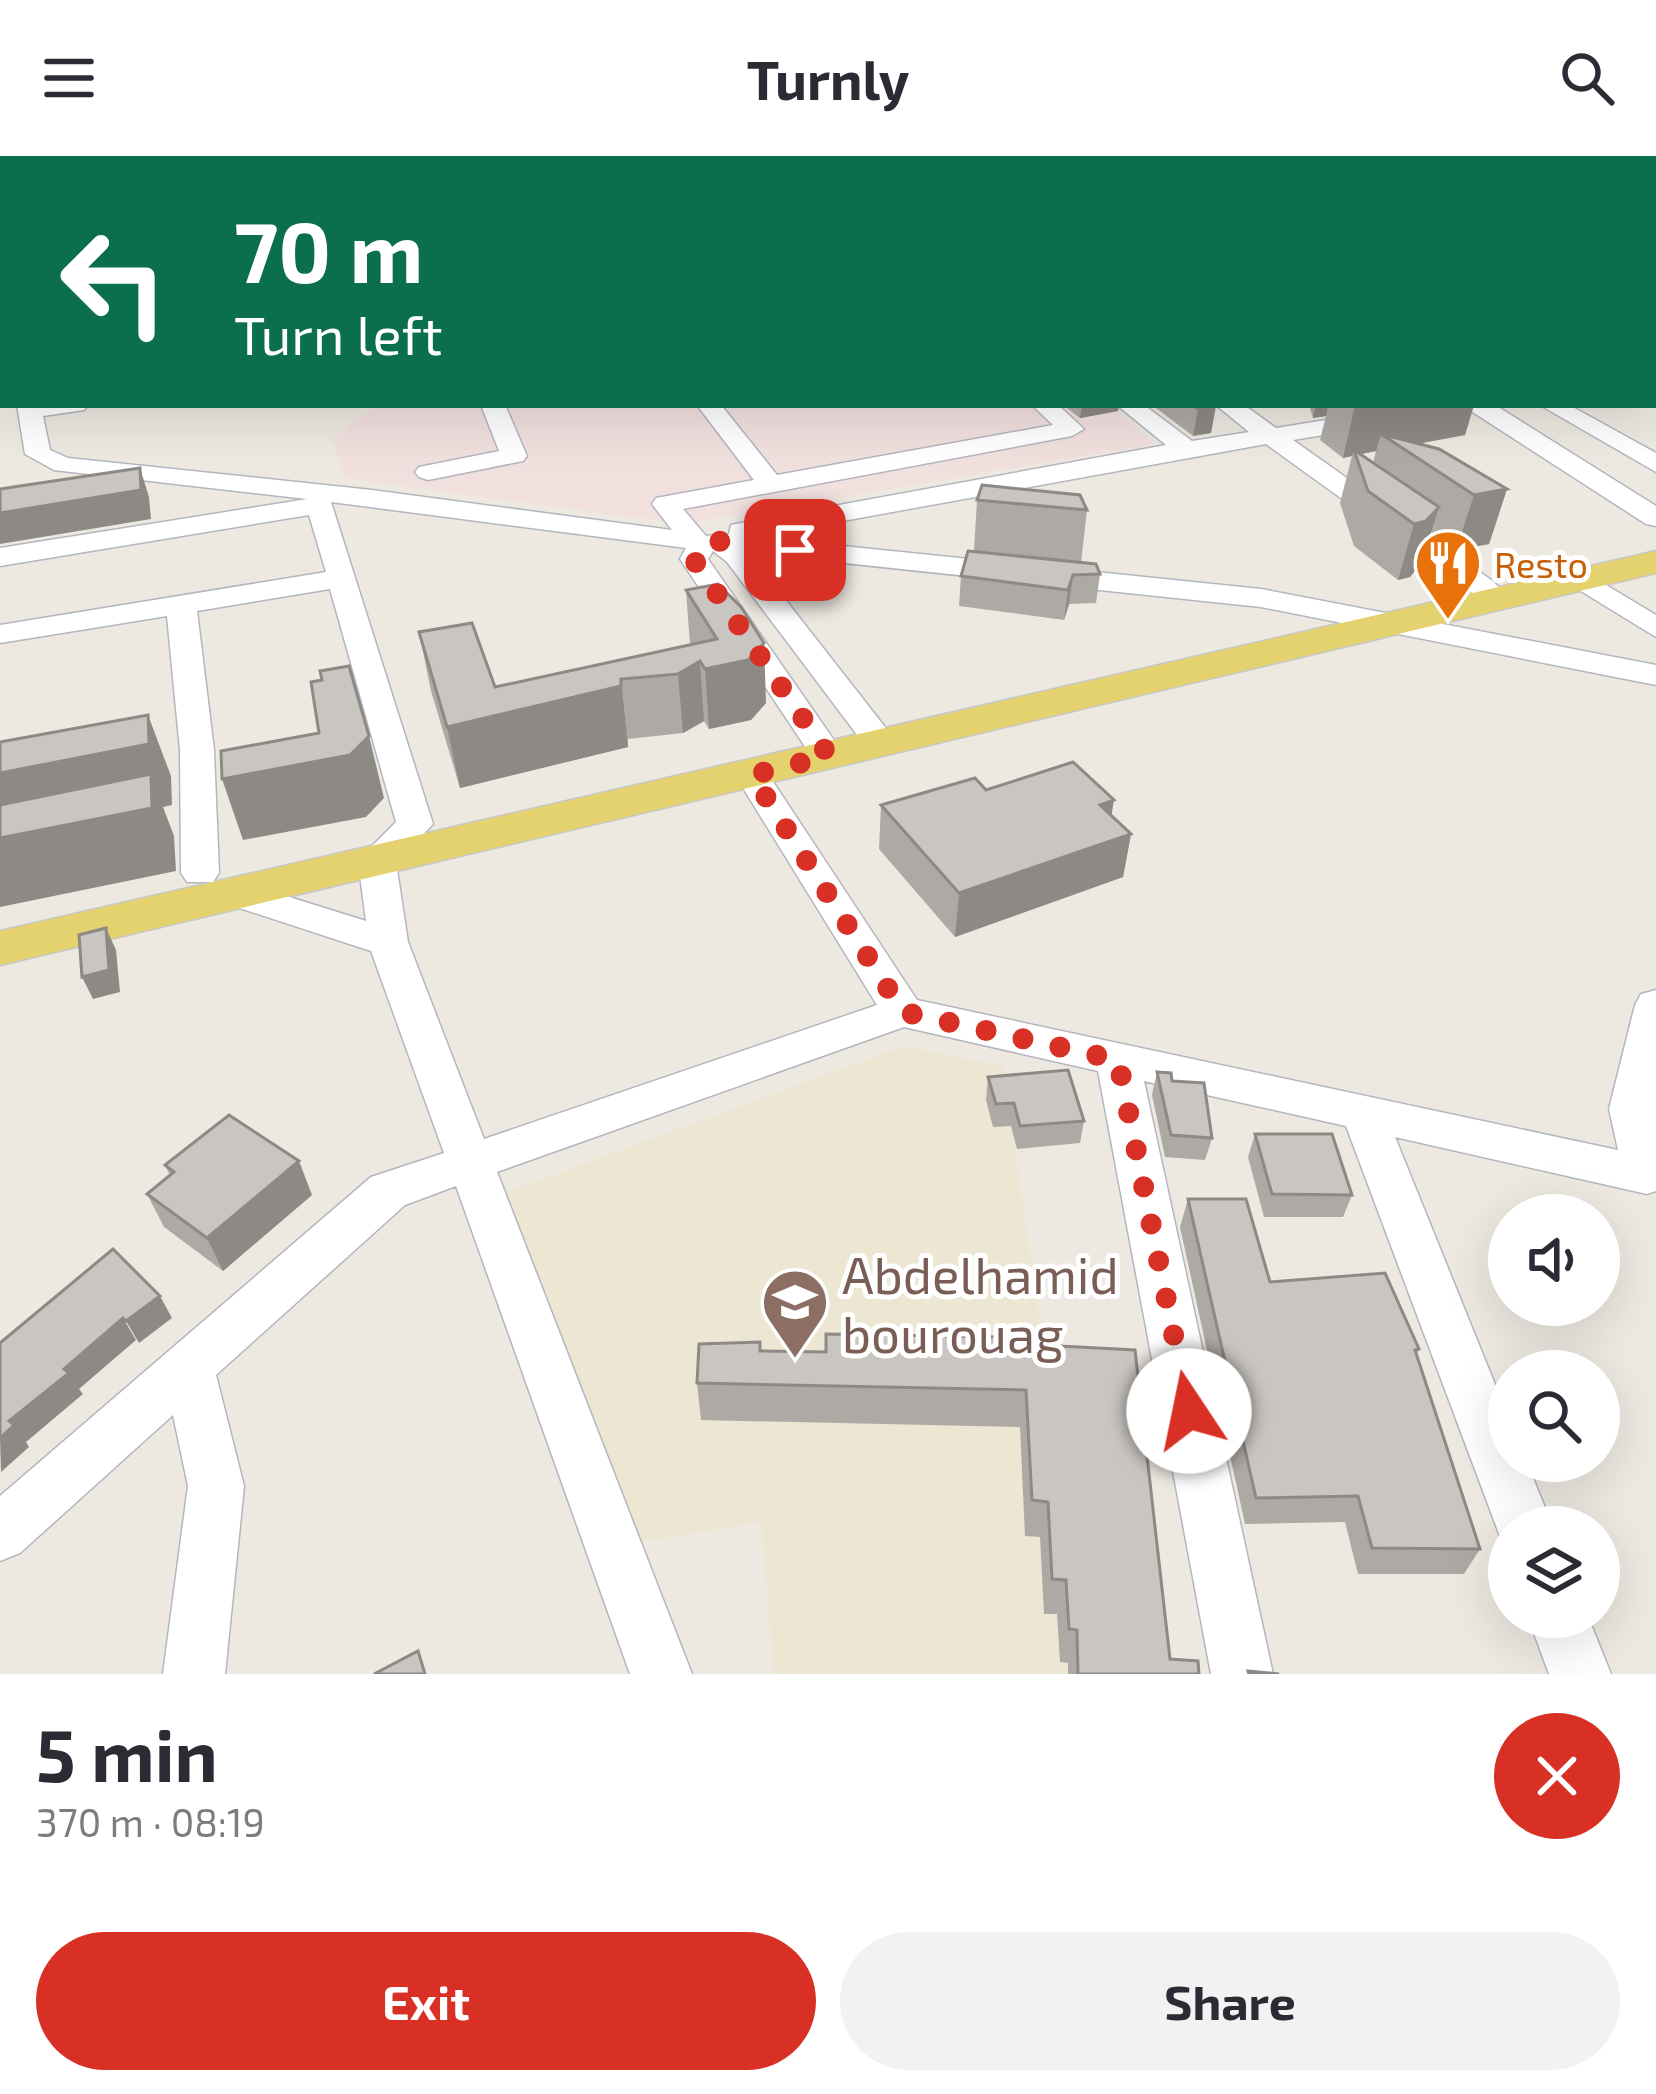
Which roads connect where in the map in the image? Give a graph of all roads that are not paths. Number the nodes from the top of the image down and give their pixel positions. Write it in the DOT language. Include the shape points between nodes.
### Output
graph roads {
  1 [pos="29,408"];
  2 [pos="494,408"];
  3 [pos="712,408"];
  4 [pos="1048,408"];
  5 [pos="1134,408"];
  6 [pos="1232,408"];
  7 [pos="1448,408"];
  8 [pos="1483,408"];
  9 [pos="1557,408"];
  10 [pos="1271,437"];
  11 [pos="1187,449"];
  12 [pos="1656,464"];
  13 [pos="428,472"];
  14 [pos="769,482"];
  15 [pos="715,495"];
  16 [pos="372,498"];
  17 [pos="320,505"];
  18 [pos="1656,518"];
  19 [pos="722,542"];
  20 [pos="1656,547"];
  21 [pos="0,556"];
  22 [pos="1656,562"];
  23 [pos="339,579"];
  24 [pos="1580,579"];
  25 [pos="1484,588"];
  26 [pos="181,605"];
  27 [pos="1349,614"];
  28 [pos="1395,622"];
  29 [pos="1656,628"];
  30 [pos="0,634"];
  31 [pos="1656,675"];
  32 [pos="876,735"];
  33 [pos="821,747"];
  34 [pos="197,750"];
  35 [pos="153,759"];
  36 [pos="752,775"];
  37 [pos="196,816"];
  38 [pos="415,824"];
  39 [pos="152,825"];
  40 [pos="377,860"];
  41 [pos="217,883"];
  42 [pos="10,927"];
  43 [pos="388,942"];
  44 [pos="903,1012"];
  45 [pos="1655,1013"];
  46 [pos="1118,1060"];
  47 [pos="1364,1115"];
  48 [pos="470,1163"];
  49 [pos="1652,1184"];
  50 [pos="189,1370"];
  51 [pos="1516,1506"];
  52 [pos="0,1533"];
  53 [pos="1566,1638"];
  54 [pos="194,1674"];
  55 [pos="661,1674"];
  56 [pos="1242,1674"];
  57 [pos="1580,1674"];
  1 -- 16 [label="street" via="38,454 63,465"];
  2 -- 13 [label="street" via="514,456"];
  3 -- 14 [label="street"];
  4 -- 14 [label="street" via="1072,429"];
  5 -- 11 [label="street"];
  6 -- 10 [label="street"];
  7 -- 10 [label="street"];
  8 -- 18 [label="street"];
  9 -- 12 [label="street"];
  10 -- 11 [label="street"];
  10 -- 25 [label="street"];
  11 -- 19 [label="street"];
  14 -- 15 [label="street"];
  15 -- 19 [label="street"];
  15 -- 19 [label="street" via="665,504"];
  16 -- 17 [label="street"];
  16 -- 19 [label="street" via="682,548"];
  17 -- 21 [label="street"];
  17 -- 23 [label="street"];
  19 -- 27 [label="street"];
  19 -- 32 [label="street"];
  19 -- 33 [label="street"];
  20 -- 25 [label="main road"];
  22 -- 24 [label="main road"];
  23 -- 26 [label="street"];
  23 -- 38 [label="street"];
  24 -- 28 [label="main road"];
  24 -- 29 [label="street"];
  25 -- 27 [label="main road"];
  26 -- 30 [label="street"];
  26 -- 34 [label="street"];
  27 -- 28 [label="street"];
  27 -- 32 [label="main road"];
  28 -- 31 [label="street"];
  28 -- 32 [label="main road"];
  32 -- 33 [label="main road"];
  33 -- 36 [label="main road"];
  33 -- 38 [label="main road"];
  34 -- 35 [label="street"];
  34 -- 37 [label="street"];
  36 -- 40 [label="main road"];
  36 -- 44 [label="street"];
  37 -- 39 [label="street"];
  37 -- 41 [label="street"];
  38 -- 40 [label="street"];
  38 -- 41 [label="main road"];
  40 -- 41 [label="main road"];
  40 -- 43 [label="street"];
  41 -- 42 [label="main road"];
  41 -- 43 [label="street"];
  43 -- 48 [label="street"];
  44 -- 46 [label="street"];
  44 -- 48 [label="street"];
  45 -- 49 [label="street" via="1631,1109"];
  46 -- 47 [label="street"];
  46 -- 56 [label="street"];
  47 -- 49 [label="street"];
  47 -- 51 [label="street"];
  48 -- 50 [label="street" via="388,1191"];
  48 -- 55 [label="street"];
  50 -- 52 [label="street"];
  50 -- 54 [label="street" via="216,1486"];
  53 -- 57 [label="street"];
}
